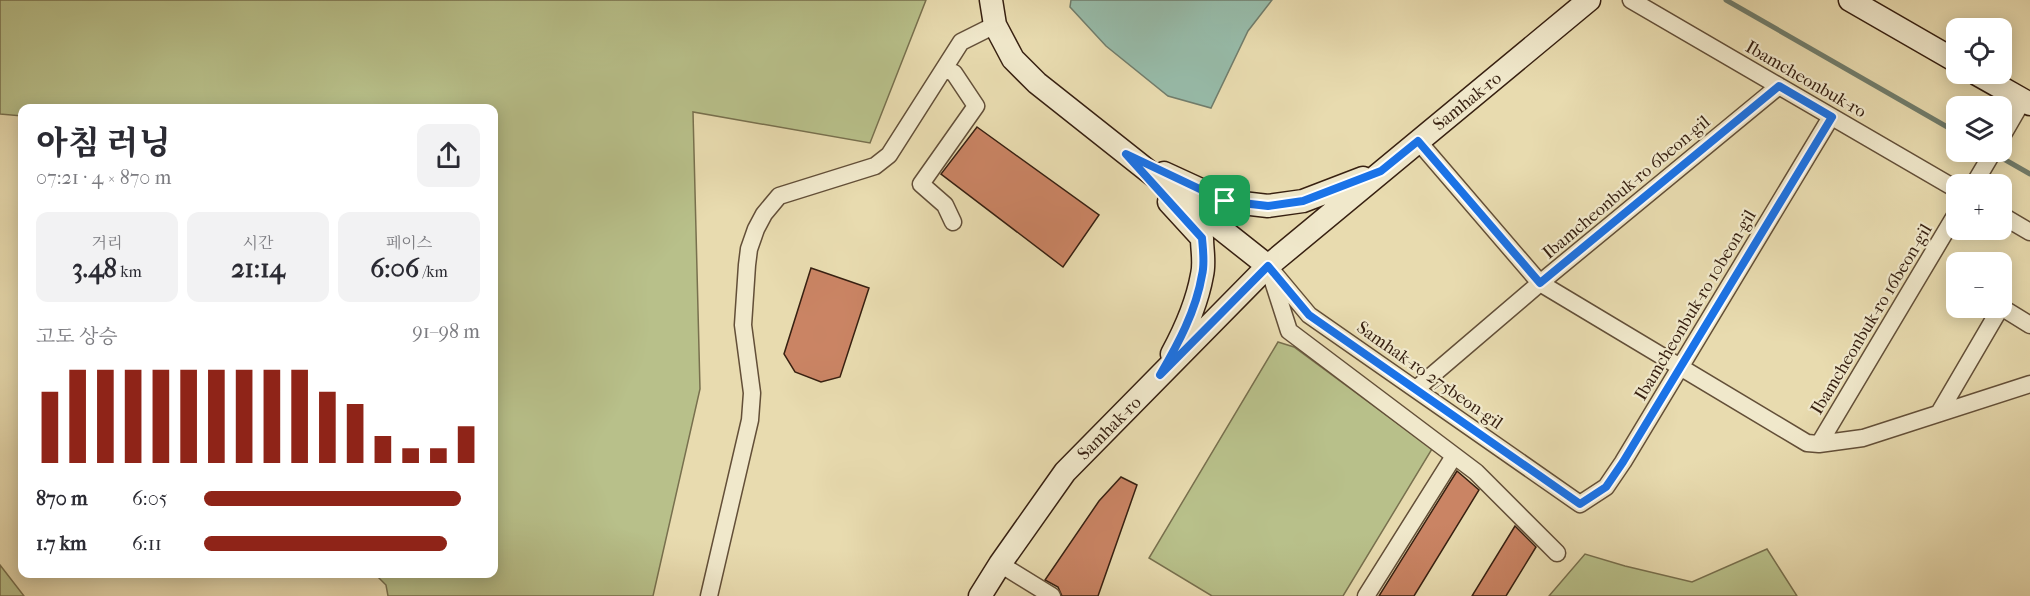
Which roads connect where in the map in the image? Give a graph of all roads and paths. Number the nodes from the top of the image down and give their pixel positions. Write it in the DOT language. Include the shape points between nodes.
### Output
graph roads {
  1 [pos="991,0"];
  2 [pos="1589,0"];
  3 [pos="1850,0"];
  4 [pos="1633,2"];
  5 [pos="995,25"];
  6 [pos="1946,56"];
  7 [pos="944,69"];
  8 [pos="1995,84"];
  9 [pos="1779,86"];
  10 [pos="2027,102"];
  11 [pos="1832,117"];
  12 [pos="2012,123"];
  13 [pos="1418,141"];
  14 [pos="1126,154"];
  15 [pos="1381,171"];
  16 [pos="1946,183"];
  17 [pos="2012,221"];
  18 [pos="953,222"];
  19 [pos="1946,231"];
  20 [pos="2030,232"];
  21 [pos="1268,266"];
  22 [pos="1540,283"];
  23 [pos="2030,325"];
  24 [pos="1680,368"];
  25 [pos="1160,375"];
  26 [pos="2030,384"];
  27 [pos="1416,389"];
  28 [pos="1939,413"];
  29 [pos="1819,444"];
  30 [pos="1454,456"];
  31 [pos="1580,504"];
  32 [pos="1557,553"];
  33 [pos="1000,564"];
  34 [pos="709,596"];
  35 [pos="980,596"];
  36 [pos="1052,596"];
  37 [pos="1366,596"];
  1 -- 5 [label="street"];
  2 -- 13 [label="street, Samhak-ro"];
  3 -- 6 [label="street"];
  4 -- 9 [label="street, Ibamcheonbuk-ro"];
  5 -- 7 [label="street" via="961,42"];
  5 -- 14 [label="street" via="1013,59 1037,83"];
  7 -- 18 [label="street" via="954,73 976,106 921,184 945,205"];
  7 -- 34 [label="street" via="889,155 875,166 779,196 756,229 748,257 743,314 752,393 750,420"];
  8 -- 10 [label="street"];
  9 -- 11 [label="street, Ibamcheonbuk-ro"];
  9 -- 22 [label="street, Ibamcheonbuk-ro 6beon-gil"];
  10 -- 12 [label="street"];
  11 -- 16 [label="street, Ibamcheonbuk-ro"];
  11 -- 24 [label="street, Ibamcheonbuk-ro 10beon-gil"];
  13 -- 15 [label="street, Samhak-ro"];
  13 -- 22 [label="street"];
  14 -- 15 [label="street" via="1225,201 1268,206 1303,201"];
  14 -- 21 [label="street"];
  14 -- 25 [label="street" via="1202,238 1203,273 1197,298"];
  15 -- 21 [label="street, Samhak-ro"];
  17 -- 20 [label="street"];
  19 -- 29 [label="street, Ibamcheonbuk-ro 16beon-gil"];
  21 -- 25 [label="street, Samhak-ro"];
  21 -- 27 [label="street, Samhak-ro 275beon-gil" via="1309,315"];
  21 -- 30 [label="street" via="1289,331"];
  22 -- 24 [label="street"];
  22 -- 27 [label="street, Ibamcheonbuk-ro 6beon-gil"];
  23 -- 28 [label="street" via="2001,307"];
  24 -- 29 [label="street" via="1807,443"];
  24 -- 31 [label="street, Ibamcheonbuk-ro 10beon-gil" via="1606,487"];
  25 -- 33 [label="street, Samhak-ro" via="1065,472"];
  26 -- 28 [label="street"];
  27 -- 31 [label="street, Samhak-ro 275beon-gil"];
  28 -- 29 [label="street" via="1863,438"];
  30 -- 32 [label="street" via="1476,472"];
  30 -- 37 [label="street"];
  33 -- 35 [label="street, Samhak-ro"];
  33 -- 36 [label="street"];
}
